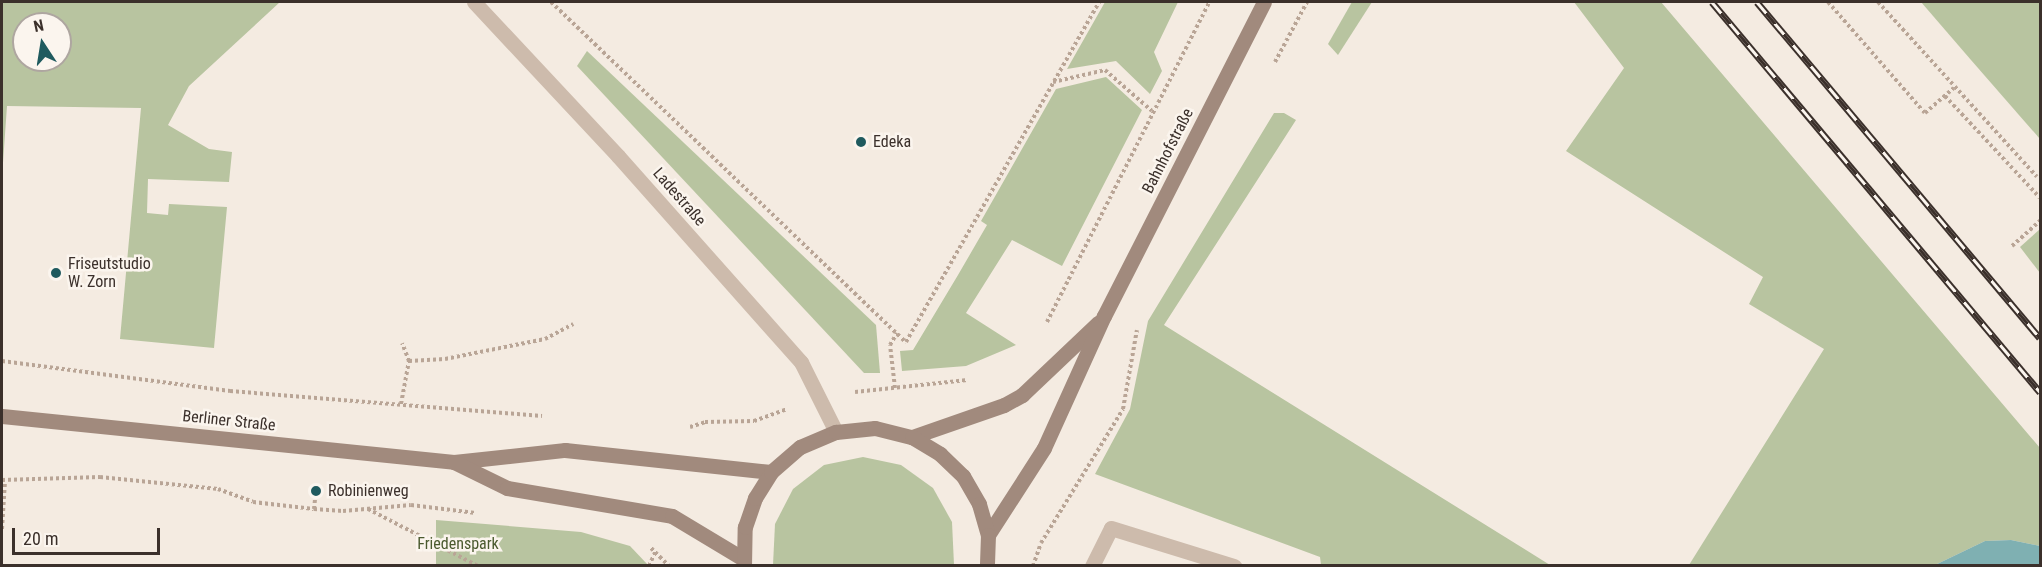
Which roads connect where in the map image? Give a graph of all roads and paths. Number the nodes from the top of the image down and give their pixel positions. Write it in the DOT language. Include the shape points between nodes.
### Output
graph roads {
  1 [pos="474,2"];
  2 [pos="551,2"];
  3 [pos="1099,2"];
  4 [pos="1209,2"];
  5 [pos="1264,2"];
  6 [pos="1307,2"];
  7 [pos="1828,2"];
  8 [pos="1878,2"];
  9 [pos="1270,72"];
  10 [pos="1053,82"];
  11 [pos="1954,88"];
  12 [pos="1944,96"];
  13 [pos="1152,111"];
  14 [pos="2037,177"];
  15 [pos="2040,198"];
  16 [pos="2040,221"];
  17 [pos="2012,246"];
  18 [pos="1104,316"];
  19 [pos="1139,321"];
  20 [pos="573,324"];
  21 [pos="1045,327"];
  22 [pos="897,333"];
  23 [pos="402,343"];
  24 [pos="2,361"];
  25 [pos="409,361"];
  26 [pos="974,379"];
  27 [pos="895,388"];
  28 [pos="820,396"];
  29 [pos="401,404"];
  30 [pos="2,416"];
  31 [pos="553,417"];
  32 [pos="680,426"];
  33 [pos="836,432"];
  34 [pos="912,437"];
  35 [pos="454,462"];
  36 [pos="771,472"];
  37 [pos="3,481"];
  38 [pos="316,491"];
  39 [pos="315,509"];
  40 [pos="367,509"];
  41 [pos="482,513"];
  42 [pos="2,529"];
  43 [pos="987,536"];
  44 [pos="648,546"];
  45 [pos="656,551"];
  46 [pos="743,562"];
  47 [pos="478,566"];
  48 [pos="649,566"];
  49 [pos="669,566"];
  50 [pos="987,566"];
  51 [pos="1034,566"];
  52 [pos="1092,566"];
  53 [pos="1234,566"];
  1 -- 28 [label="street, Ladestraße" via="618,156 801,362"];
  2 -- 22 [label="path"];
  3 -- 10 [label="path"];
  4 -- 13 [label="path"];
  5 -- 18 [label="main road, Bahnhofstraße"];
  6 -- 9 [label="path"];
  7 -- 12 [label="path" via="1925,113"];
  8 -- 11 [label="path"];
  10 -- 13 [label="path" via="1105,70"];
  10 -- 22 [label="path" via="906,342"];
  11 -- 12 [label="path"];
  11 -- 14 [label="path"];
  12 -- 15 [label="path"];
  13 -- 21 [label="path"];
  16 -- 17 [label="path"];
  18 -- 34 [label="main road, Bahnhofstraße" via="1032,388 1004,405"];
  18 -- 43 [label="main road, Bahnhofstraße" via="1044,448"];
  19 -- 51 [label="path" via="1123,409 1041,543"];
  20 -- 25 [label="path" via="545,339 445,359"];
  22 -- 27 [label="path" via="890,345"];
  23 -- 25 [label="path"];
  24 -- 29 [label="path" via="163,384"];
  25 -- 29 [label="path"];
  26 -- 27 [label="path"];
  27 -- 28 [label="path"];
  28 -- 32 [label="path" via="754,421"];
  28 -- 33 [label="street, Ladestraße"];
  29 -- 31 [label="path"];
  30 -- 35 [label="main road, Berliner Straße"];
  33 -- 34 [label="main road" via="875,429"];
  33 -- 36 [label="main road" via="800,447"];
  34 -- 43 [label="main road" via="940,454 963,476 979,504"];
  35 -- 36 [label="main road, Berliner Straße" via="565,450"];
  35 -- 46 [label="main road, Berliner Straße" via="507,488 672,516"];
  36 -- 46 [label="main road" via="754,498 745,527"];
  37 -- 39 [label="path" via="100,477 218,489 253,502"];
  37 -- 42 [label="path"];
  38 -- 39 [label="path"];
  39 -- 40 [label="path"];
  40 -- 41 [label="path" via="411,505"];
  40 -- 47 [label="path"];
  43 -- 50 [label="main road"];
  44 -- 45 [label="path"];
  45 -- 48 [label="path"];
  45 -- 49 [label="path"];
  52 -- 53 [label="street" via="1111,528"];
}
